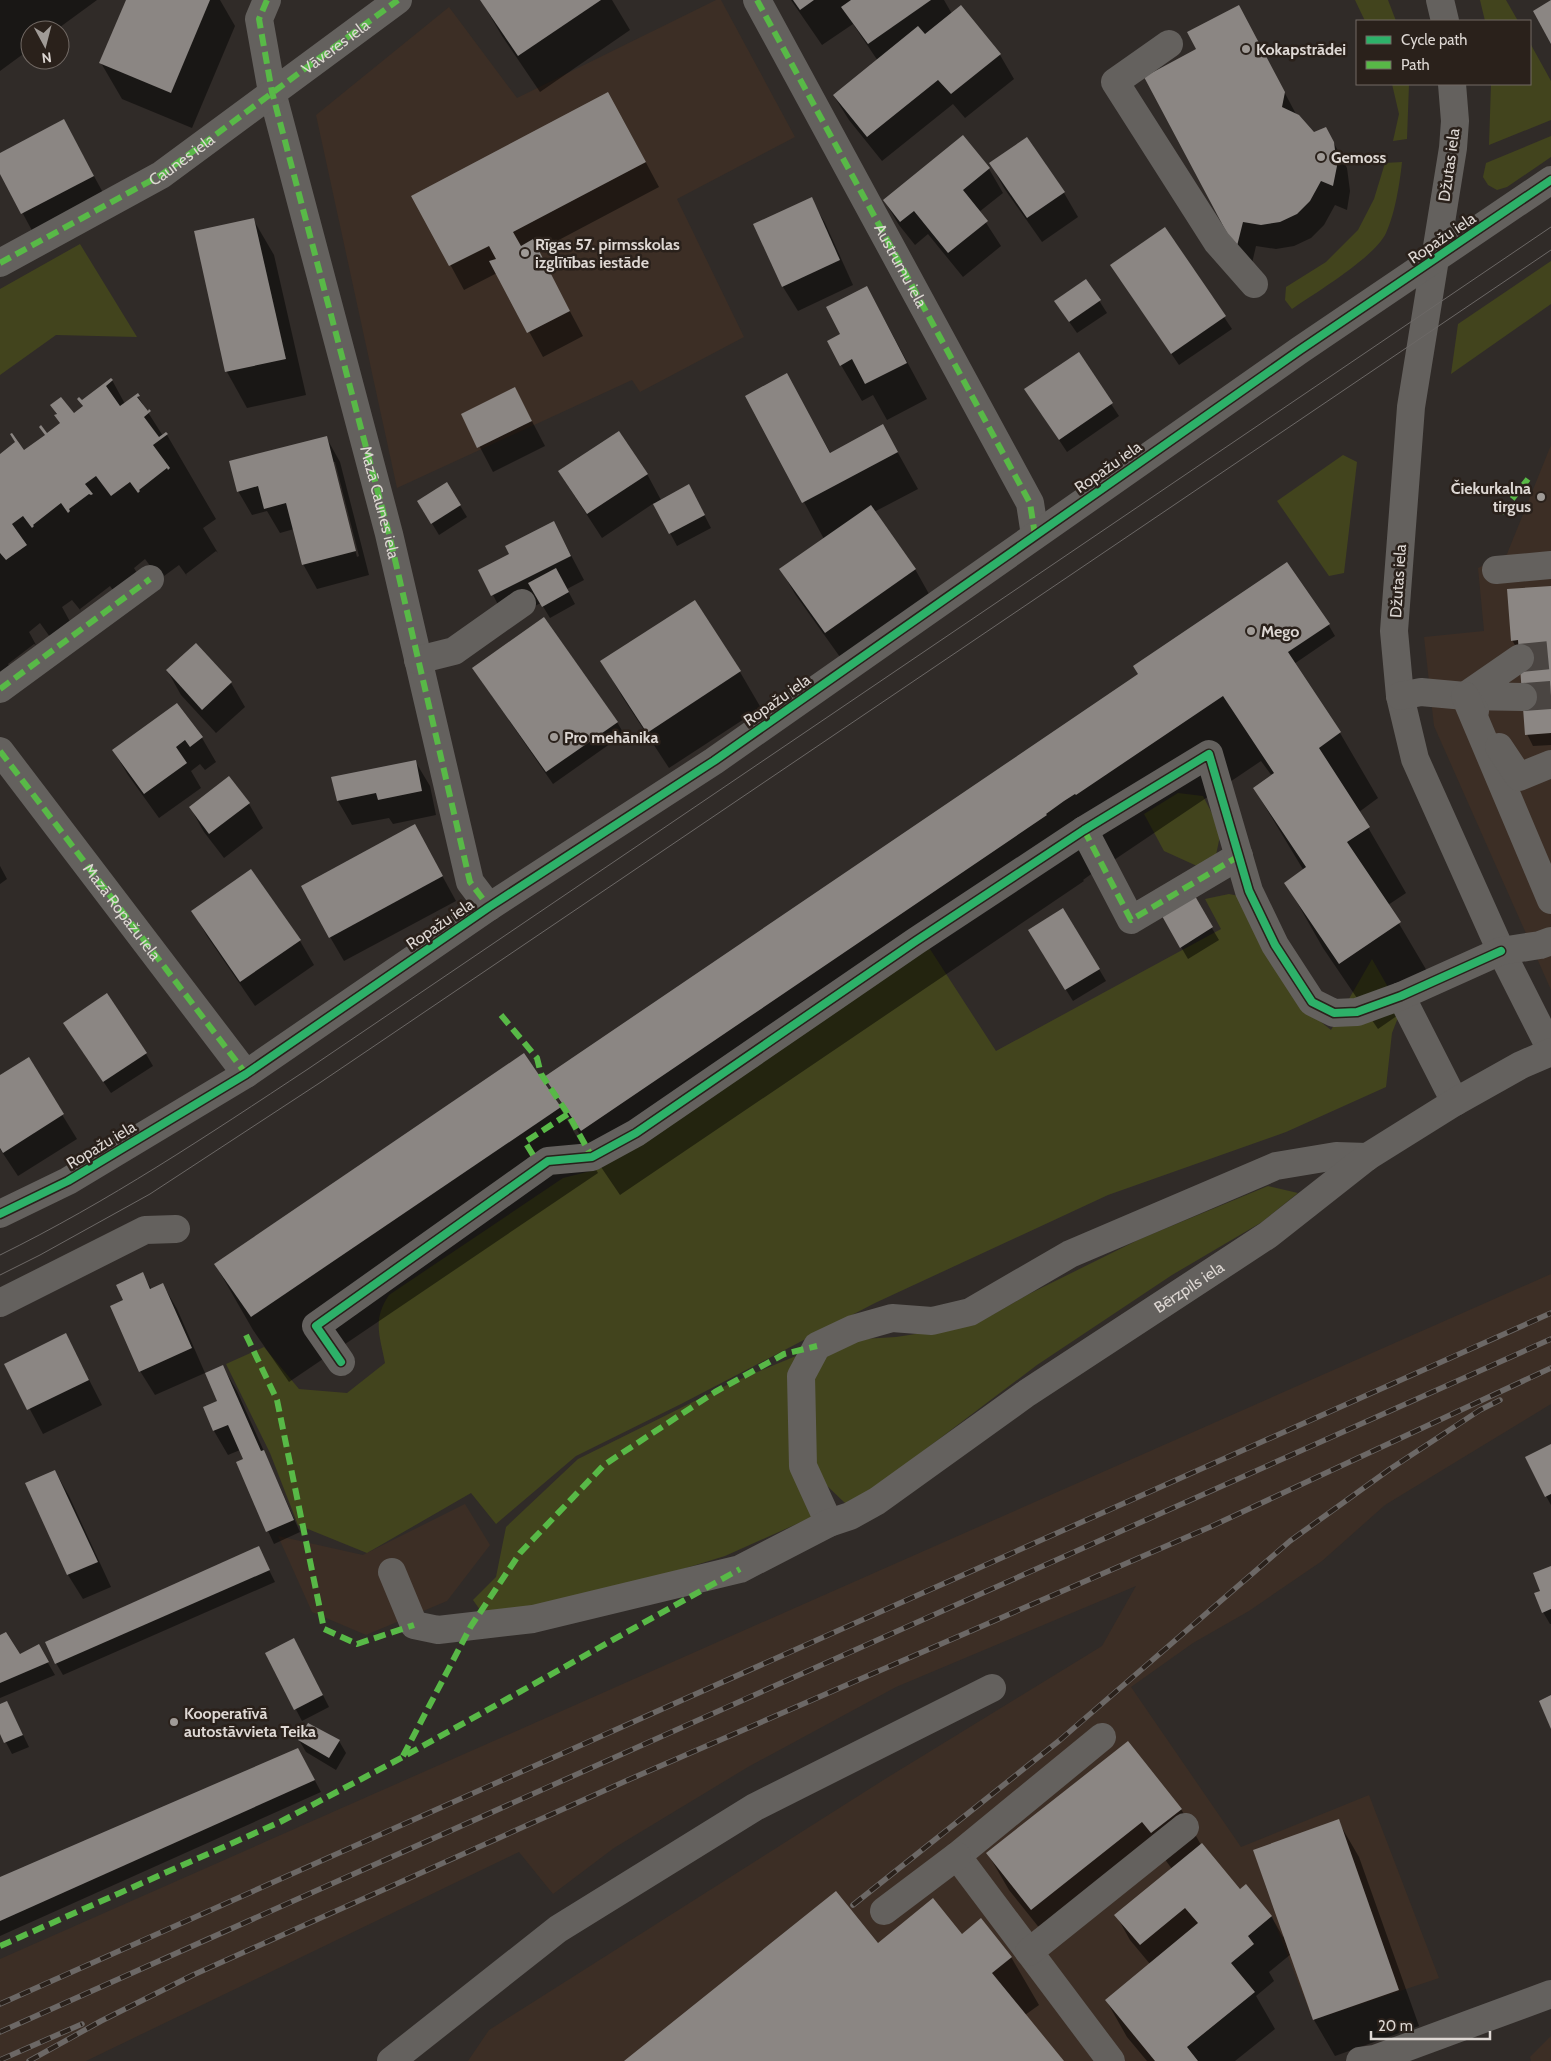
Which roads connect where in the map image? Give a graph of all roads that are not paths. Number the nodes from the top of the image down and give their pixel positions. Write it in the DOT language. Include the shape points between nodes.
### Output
graph roads {
  1 [pos="267,0"];
  2 [pos="398,0"];
  3 [pos="757,0"];
  4 [pos="1440,0"];
  5 [pos="1445,20"];
  6 [pos="1169,44"];
  7 [pos="1452,85"];
  8 [pos="272,92"];
  9 [pos="1551,180"];
  10 [pos="1434,259"];
  11 [pos="0,263"];
  12 [pos="1254,284"];
  13 [pos="1036,534"];
  14 [pos="1551,565"];
  15 [pos="1496,570"];
  16 [pos="150,579"];
  17 [pos="522,603"];
  18 [pos="1520,658"];
  19 [pos="418,660"];
  20 [pos="0,689"];
  21 [pos="1400,696"];
  22 [pos="1465,696"];
  23 [pos="1522,697"];
  24 [pos="0,751"];
  25 [pos="1551,764"];
  26 [pos="1084,830"];
  27 [pos="1239,856"];
  28 [pos="1551,900"];
  29 [pos="489,907"];
  30 [pos="1551,941"];
  31 [pos="1501,951"];
  32 [pos="1401,996"];
  33 [pos="1551,1051"];
  34 [pos="246,1074"];
  35 [pos="1455,1102"];
  36 [pos="1367,1157"];
  37 [pos="0,1214"];
  38 [pos="176,1229"];
  39 [pos="0,1303"];
  40 [pos="341,1362"];
  41 [pos="829,1523"];
  42 [pos="392,1572"];
  43 [pos="992,1688"];
  44 [pos="1102,1737"];
  45 [pos="1185,1827"];
  46 [pos="957,1856"];
  47 [pos="884,1911"];
  48 [pos="1029,1952"];
  49 [pos="1551,1994"];
  50 [pos="391,2061"];
  51 [pos="1111,2061"];
  52 [pos="1360,2061"];
  1 -- 8 [label="street" via="259,19"];
  2 -- 8 [label="street, Vāveres iela"];
  3 -- 13 [label="street, Austrumu iela" via="1030,503"];
  4 -- 5 [label="street"];
  6 -- 12 [label="street" via="1115,82 1217,242"];
  7 -- 10 [label="street, Džutas iela" via="1453,148"];
  8 -- 11 [label="street, Caunes iela" via="162,174"];
  8 -- 19 [label="street, Mazā Caunes iela" via="386,525"];
  9 -- 10 [label="street, Ropažu iela"];
  10 -- 13 [label="street, Ropažu iela"];
  10 -- 21 [label="street, Džutas iela" via="1411,407 1394,631"];
  13 -- 29 [label="street, Ropažu iela" via="714,761"];
  14 -- 15 [label="street"];
  16 -- 20 [label="street"];
  17 -- 19 [label="street" via="454,650"];
  18 -- 22 [label="street"];
  19 -- 29 [label="street, Mazā Caunes iela" via="470,882"];
  21 -- 22 [label="street" via="1421,692"];
  21 -- 31 [label="street, Džutas iela" via="1415,759"];
  22 -- 23 [label="street"];
  22 -- 25 [label="street" via="1519,777"];
  22 -- 28 [label="street"];
  24 -- 34 [label="street, Mazā Ropažu iela"];
  26 -- 27 [label="street" via="1131,920"];
  26 -- 27 [label="street" via="1209,754"];
  26 -- 40 [label="street" via="636,1133 592,1157 548,1161 324,1320 316,1326"];
  27 -- 32 [label="street" via="1249,891 1275,944 1312,1002 1334,1012 1357,1012"];
  29 -- 34 [label="street, Ropažu iela"];
  30 -- 31 [label="street"];
  31 -- 32 [label="street"];
  31 -- 33 [label="street, Džutas iela"];
  32 -- 35 [label="street"];
  33 -- 35 [label="street, Bērzpils iela"];
  34 -- 37 [label="street, Ropažu iela" via="68,1181"];
  35 -- 36 [label="street, Bērzpils iela"];
  36 -- 41 [label="street, Bērzpils iela" via="1268,1235 1028,1393 878,1501"];
  36 -- 41 [label="street" via="1336,1156 1276,1166 1070,1254 970,1312 932,1321 892,1318 853,1329 817,1346 801,1376 804,1466"];
  38 -- 39 [label="street" via="145,1230"];
  41 -- 42 [label="street, Bērzpils iela" via="740,1569 533,1620 438,1630 414,1626"];
  43 -- 50 [label="street" via="755,1807 566,1924"];
  44 -- 46 [label="street"];
  45 -- 48 [label="street"];
  46 -- 47 [label="street"];
  46 -- 48 [label="street"];
  48 -- 51 [label="street"];
  49 -- 52 [label="street" via="1375,2059"];
}
